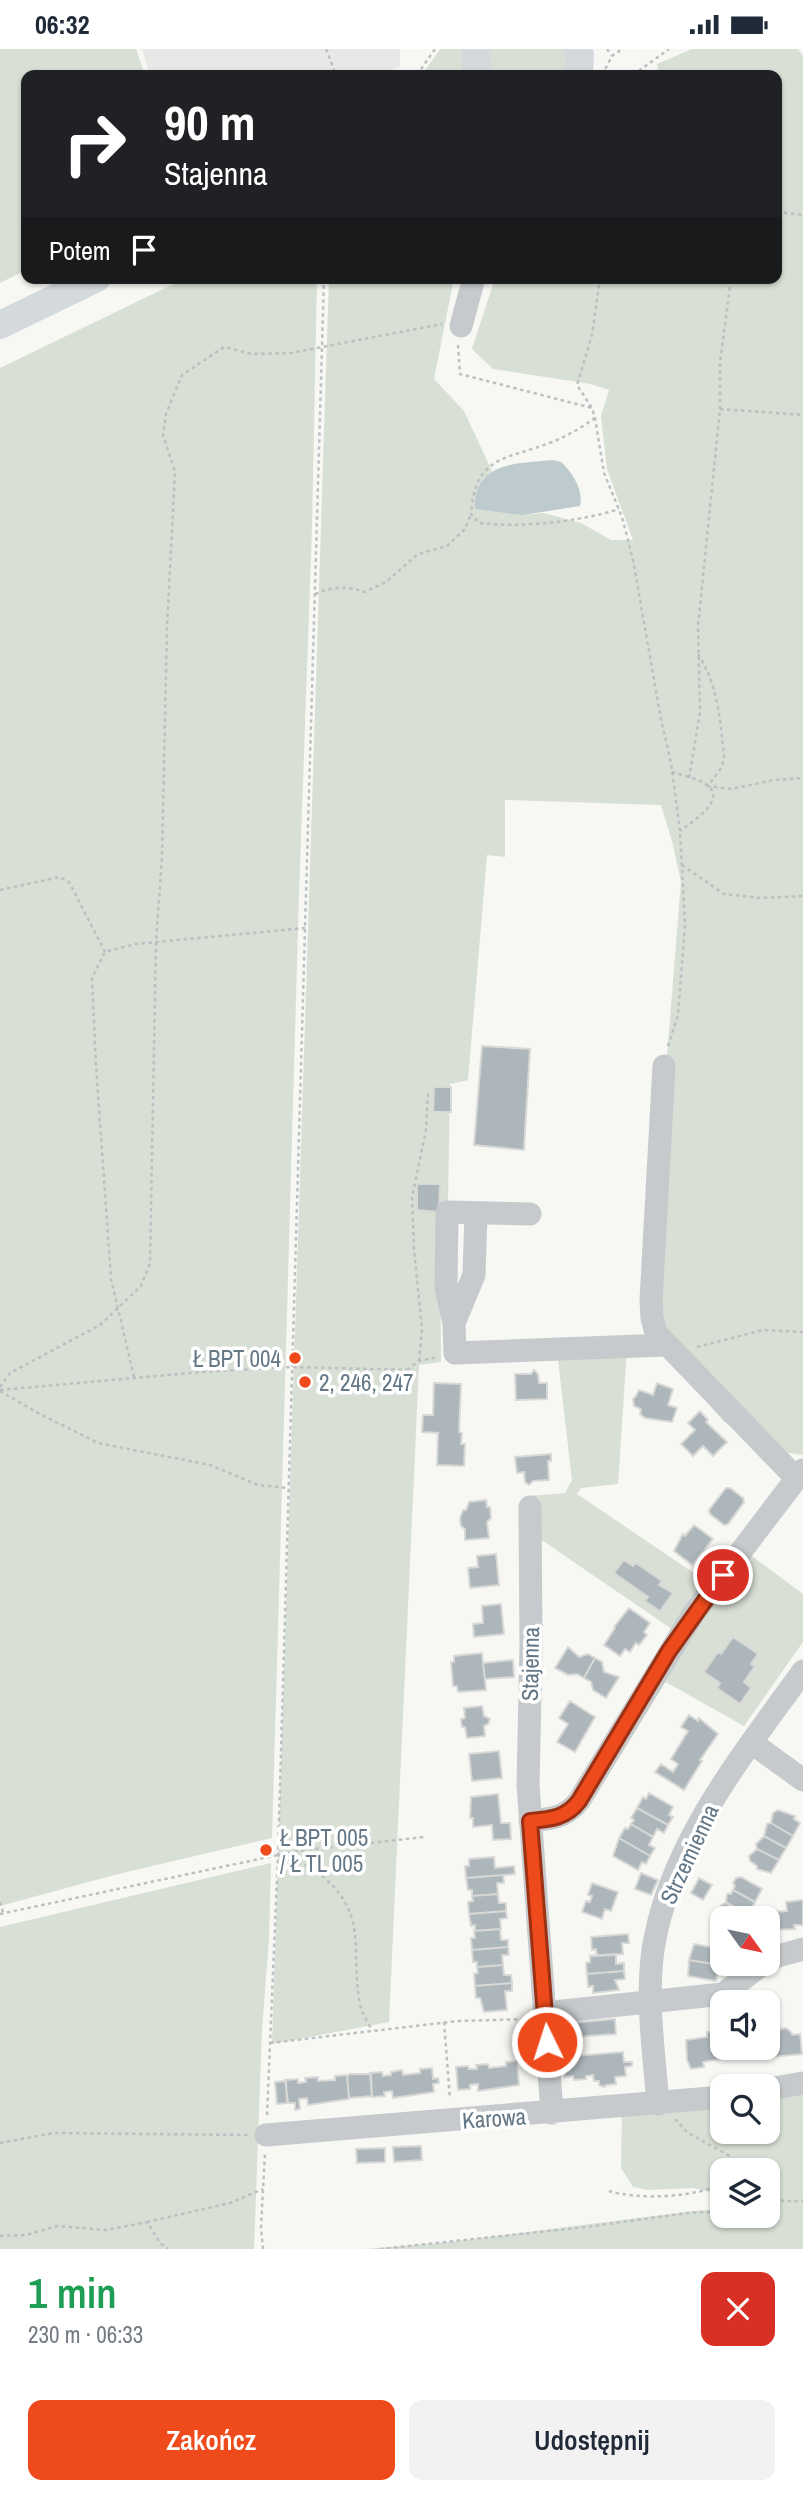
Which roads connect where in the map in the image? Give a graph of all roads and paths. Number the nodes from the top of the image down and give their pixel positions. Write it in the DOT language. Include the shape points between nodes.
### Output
graph roads {
  1 [pos="326,49"];
  2 [pos="435,49"];
  3 [pos="607,49"];
  4 [pos="622,49"];
  5 [pos="669,49"];
  6 [pos="587,57"];
  7 [pos="334,70"];
  8 [pos="420,70"];
  9 [pos="640,70"];
  10 [pos="782,213"];
  11 [pos="803,215"];
  12 [pos="85,284"];
  13 [pos="324,284"];
  14 [pos="472,284"];
  15 [pos="599,284"];
  16 [pos="730,284"];
  17 [pos="0,325"];
  18 [pos="461,327"];
  19 [pos="322,346"];
  20 [pos="592,408"];
  21 [pos="720,409"];
  22 [pos="803,415"];
  23 [pos="596,418"];
  24 [pos="619,509"];
  25 [pos="471,514"];
  26 [pos="315,594"];
  27 [pos="698,654"];
  28 [pos="672,772"];
  29 [pos="689,778"];
  30 [pos="803,778"];
  31 [pos="708,786"];
  32 [pos="680,831"];
  33 [pos="682,865"];
  34 [pos="0,890"];
  35 [pos="803,896"];
  36 [pos="305,928"];
  37 [pos="156,942"];
  38 [pos="105,952"];
  39 [pos="664,1066"];
  40 [pos="428,1092"];
  41 [pos="530,1215"];
  42 [pos="117,1308"];
  43 [pos="803,1332"];
  44 [pos="670,1350"];
  45 [pos="455,1353"];
  46 [pos="419,1361"];
  47 [pos="292,1367"];
  48 [pos="407,1370"];
  49 [pos="413,1370"];
  50 [pos="134,1377"];
  51 [pos="0,1389"];
  52 [pos="799,1474"];
  53 [pos="288,1488"];
  54 [pos="530,1507"];
  55 [pos="803,1671"];
  56 [pos="752,1743"];
  57 [pos="803,1780"];
  58 [pos="530,1821"];
  59 [pos="424,1837"];
  60 [pos="278,1855"];
  61 [pos="0,1902"];
  62 [pos="1,1913"];
  63 [pos="803,1949"];
  64 [pos="780,1955"];
  65 [pos="747,1976"];
  66 [pos="650,2003"];
  67 [pos="545,2016"];
  68 [pos="444,2022"];
  69 [pos="372,2030"];
  70 [pos="270,2043"];
  71 [pos="803,2083"];
  72 [pos="780,2087"];
  73 [pos="710,2098"];
  74 [pos="665,2103"];
  75 [pos="552,2113"];
  76 [pos="452,2121"];
  77 [pos="266,2135"];
  78 [pos="0,2143"];
  79 [pos="731,2158"];
  80 [pos="710,2188"];
  81 [pos="263,2189"];
  82 [pos="609,2192"];
  83 [pos="780,2199"];
  84 [pos="803,2201"];
  85 [pos="710,2212"];
  86 [pos="146,2222"];
  87 [pos="0,2236"];
  88 [pos="168,2249"];
  89 [pos="263,2249"];
  90 [pos="380,2249"];
  1 -- 7 [label="path"];
  2 -- 8 [label="path"];
  3 -- 6 [label="path"];
  4 -- 6 [label="path"];
  5 -- 9 [label="path"];
  10 -- 11 [label="path"];
  12 -- 17 [label="main road"];
  13 -- 19 [label="path"];
  14 -- 18 [label="street"];
  15 -- 20 [label="path" via="578,385"];
  16 -- 21 [label="path" via="720,363"];
  18 -- 19 [label="path" via="444,324"];
  18 -- 20 [label="path" via="457,347 460,374"];
  19 -- 26 [label="path"];
  19 -- 37 [label="path" via="252,354 224,347 182,375 166,414 163,435 175,472"];
  20 -- 23 [label="path"];
  21 -- 22 [label="path"];
  21 -- 27 [label="path"];
  23 -- 24 [label="path" via="604,473"];
  23 -- 25 [label="path" via="553,442 499,459 475,485"];
  24 -- 25 [label="path" via="494,525 479,523"];
  24 -- 28 [label="path"];
  25 -- 26 [label="path" via="456,539 418,554 386,582 365,592 331,587"];
  26 -- 36 [label="path"];
  27 -- 29 [label="path" via="700,712"];
  27 -- 31 [label="path" via="715,687 724,756"];
  28 -- 29 [label="path"];
  28 -- 32 [label="path"];
  29 -- 31 [label="path"];
  30 -- 31 [label="path" via="731,789"];
  31 -- 32 [label="path" via="711,805"];
  32 -- 33 [label="path"];
  33 -- 35 [label="path" via="724,894"];
  33 -- 39 [label="path" via="685,925 679,1003"];
  34 -- 38 [label="path" via="59,877 68,882"];
  36 -- 37 [label="path"];
  36 -- 47 [label="path"];
  37 -- 38 [label="path"];
  37 -- 42 [label="path" via="150,1263 141,1286"];
  38 -- 42 [label="path" via="92,978 111,1279"];
  39 -- 44 [label="street" via="651,1300 656,1333"];
  40 -- 46 [label="path" via="426,1130 412,1198 422,1329"];
  41 -- 45 [label="street" via="476,1213 474,1275 454,1322"];
  42 -- 50 [label="path"];
  42 -- 51 [label="path" via="100,1325 10,1373"];
  43 -- 44 [label="path" via="763,1330"];
  44 -- 45 [label="street"];
  44 -- 52 [label="street"];
  45 -- 46 [label="path"];
  46 -- 48 [label="path"];
  47 -- 48 [label="path"];
  47 -- 50 [label="path"];
  47 -- 53 [label="path"];
  48 -- 49 [label="path"];
  50 -- 51 [label="path"];
  51 -- 53 [label="path" via="98,1443 210,1465 258,1485"];
  52 -- 58 [label="street" via="694,1613 579,1801 557,1818"];
  53 -- 60 [label="path"];
  54 -- 58 [label="street, Stajenna"];
  55 -- 56 [label="street, Strzemienna"];
  56 -- 57 [label="street"];
  56 -- 66 [label="street, Strzemienna" via="695,1832 666,1895 653,1951"];
  58 -- 67 [label="street, Stajenna"];
  59 -- 60 [label="path"];
  60 -- 62 [label="path"];
  60 -- 69 [label="path" via="311,1868 335,1888 351,1912 360,2007"];
  60 -- 70 [label="path"];
  61 -- 62 [label="path"];
  63 -- 64 [label="street"];
  65 -- 66 [label="street" via="723,1994"];
  66 -- 67 [label="street"];
  66 -- 74 [label="street, Strzemienna"];
  67 -- 68 [label="path"];
  67 -- 75 [label="street, Stajenna"];
  68 -- 69 [label="path"];
  68 -- 76 [label="path"];
  69 -- 70 [label="path"];
  70 -- 77 [label="path"];
  71 -- 72 [label="street"];
  73 -- 74 [label="street, Karowa"];
  74 -- 75 [label="street, Karowa"];
  74 -- 79 [label="path" via="688,2133"];
  75 -- 76 [label="street, Karowa"];
  76 -- 77 [label="street, Karowa"];
  77 -- 78 [label="path" via="54,2133"];
  77 -- 81 [label="path"];
  80 -- 82 [label="path" via="696,2193 628,2196"];
  81 -- 86 [label="path" via="230,2203"];
  81 -- 89 [label="path"];
  83 -- 84 [label="path"];
  85 -- 90 [label="path"];
  86 -- 87 [label="path" via="106,2231 57,2226 26,2235"];
  86 -- 88 [label="path"];
}
